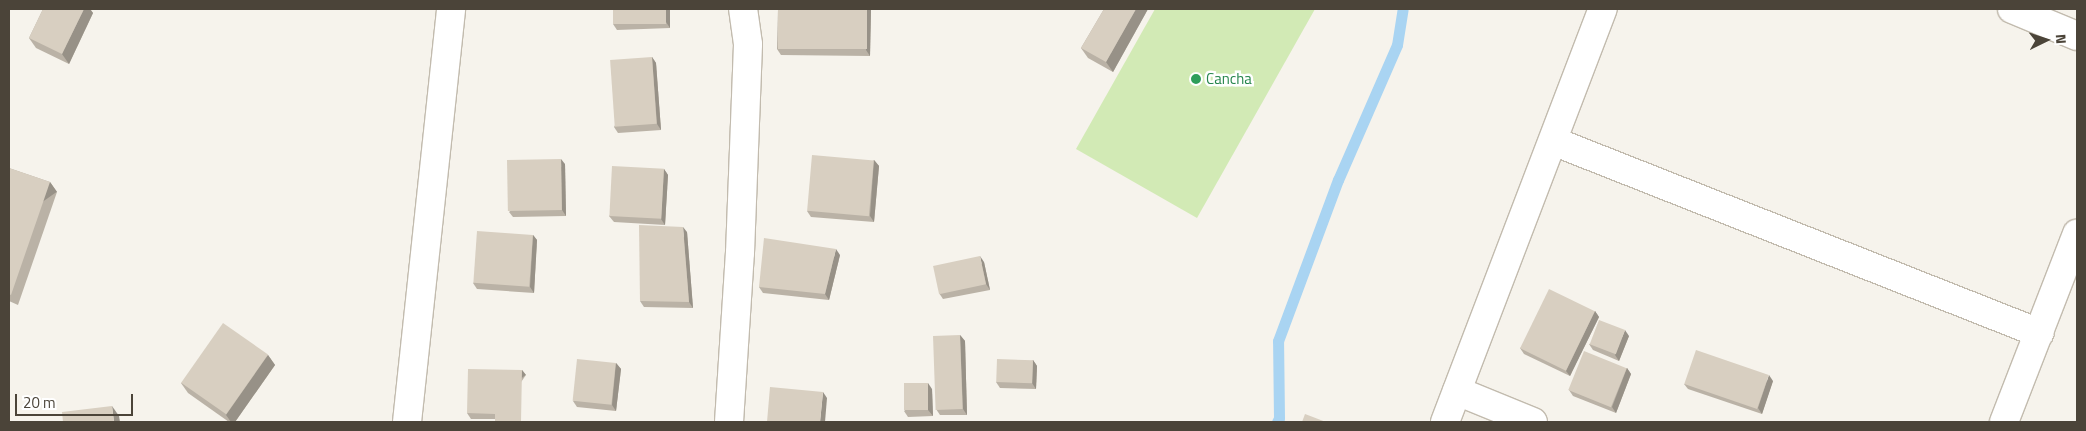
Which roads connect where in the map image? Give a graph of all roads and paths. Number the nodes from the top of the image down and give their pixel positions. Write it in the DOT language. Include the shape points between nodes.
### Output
graph roads {
  1 [pos="451,9"];
  2 [pos="743,9"];
  3 [pos="1603,9"];
  4 [pos="2012,9"];
  5 [pos="2077,36"];
  6 [pos="1553,141"];
  7 [pos="2077,234"];
  8 [pos="2039,333"];
  9 [pos="1457,391"];
  10 [pos="407,422"];
  11 [pos="730,422"];
  12 [pos="1445,422"];
  13 [pos="1533,422"];
  14 [pos="2004,422"];
  1 -- 10 [label="street"];
  2 -- 11 [label="street" via="748,44"];
  3 -- 6 [label="street"];
  4 -- 5 [label="street"];
  6 -- 8 [label="street"];
  6 -- 9 [label="street"];
  7 -- 8 [label="street"];
  8 -- 14 [label="street"];
  9 -- 12 [label="street"];
  9 -- 13 [label="street"];
}
